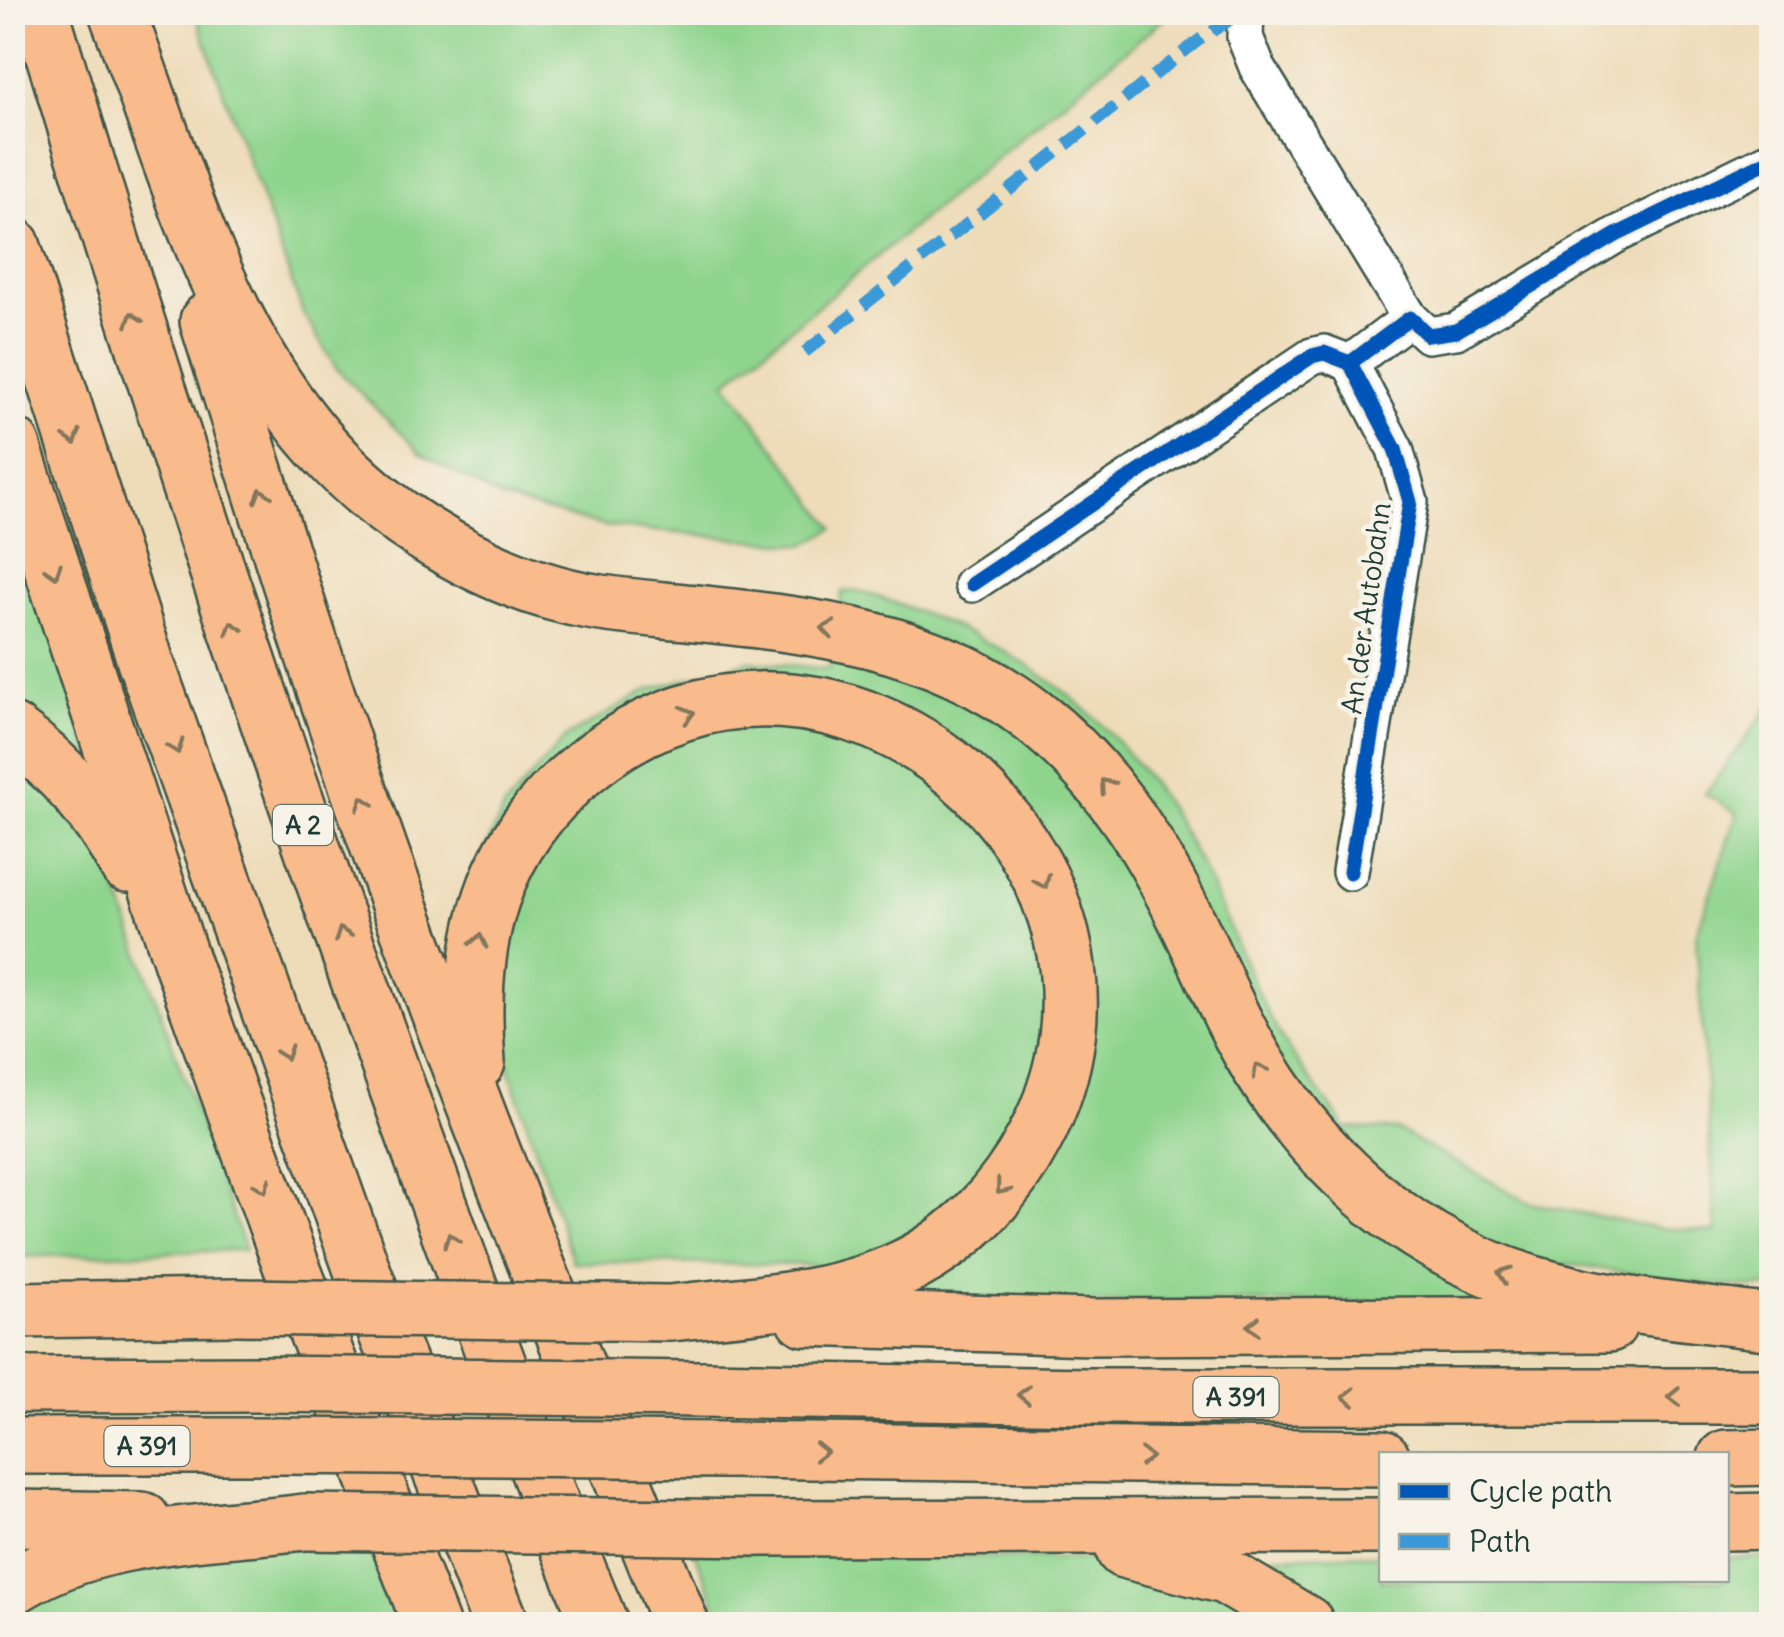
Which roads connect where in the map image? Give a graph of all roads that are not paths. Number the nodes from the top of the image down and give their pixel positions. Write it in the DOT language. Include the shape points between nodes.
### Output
graph roads {
  1 [pos="41,12"];
  2 [pos="114,12"];
  3 [pos="1246,12"];
  4 [pos="1772,158"];
  5 [pos="12,245"];
  6 [pos="1410,318"];
  7 [pos="1350,363"];
  8 [pos="12,445"];
  9 [pos="972,584"];
  10 [pos="12,732"];
  11 [pos="1350,872"];
  12 [pos="182,962"];
  13 [pos="482,1124"];
  14 [pos="12,1310"];
  15 [pos="670,1314"];
  16 [pos="1772,1322"];
  17 [pos="12,1384"];
  18 [pos="1772,1396"];
  19 [pos="12,1446"];
  20 [pos="1379,1458"];
  21 [pos="1729,1458"];
  22 [pos="1772,1458"];
  23 [pos="12,1518"];
  24 [pos="1772,1521"];
  25 [pos="305,1522"];
  26 [pos="1729,1522"];
  27 [pos="1379,1526"];
  28 [pos="1028,1530"];
  29 [pos="12,1587"];
  30 [pos="431,1624"];
  31 [pos="501,1624"];
  32 [pos="600,1624"];
  33 [pos="680,1624"];
  34 [pos="1306,1624"];
  32 -- 1 [label="highway, A 2, one-way" via="550,1509 245,661"];
  13 -- 2 [label="highway, one-way" via="302,623"];
  16 -- 2 [label="highway, one-way" via="1533,1284 1442,1246 1362,1191 1294,1121 1266,1081 1137,824 1069,746 987,685 943,662 848,632 594,602 543,589 447,548 361,488 299,425 236,325"];
  3 -- 6 [label="street" via="1245,37 1257,67"];
  4 -- 6 [label="street" via="1616,236 1456,331 1428,334"];
  5 -- 31 [label="highway, one-way" via="159,700 365,1278"];
  6 -- 7 [label="street"];
  7 -- 9 [label="street" via="1324,353 1312,356"];
  7 -- 11 [label="street, An der Autobahn" via="1395,449 1410,502"];
  8 -- 12 [label="highway, one-way"];
  10 -- 12 [label="highway" via="45,756 101,818"];
  12 -- 30 [label="highway, one-way"];
  13 -- 15 [label="highway, one-way" via="472,998 484,918 497,880 530,824 597,757 667,720 706,709 786,702 880,724 972,781 1025,845 1048,894 1066,960 1067,1029 1058,1083 1024,1158 972,1221 905,1268 827,1294"];
  13 -- 33 [label="highway"];
  14 -- 15 [label="highway, bridge"];
  16 -- 15 [label="highway, one-way" via="1092,1326"];
  18 -- 17 [label="highway, A 391, one-way, bridge"];
  19 -- 20 [label="highway, A 391, one-way, bridge"];
  21 -- 22 [label="highway"];
  23 -- 25 [label="highway"];
  24 -- 26 [label="highway"];
  25 -- 28 [label="highway, bridge"];
  25 -- 29 [label="highway" via="116,1546 71,1558"];
  27 -- 28 [label="highway"];
  28 -- 34 [label="highway" via="1225,1576"];
}
